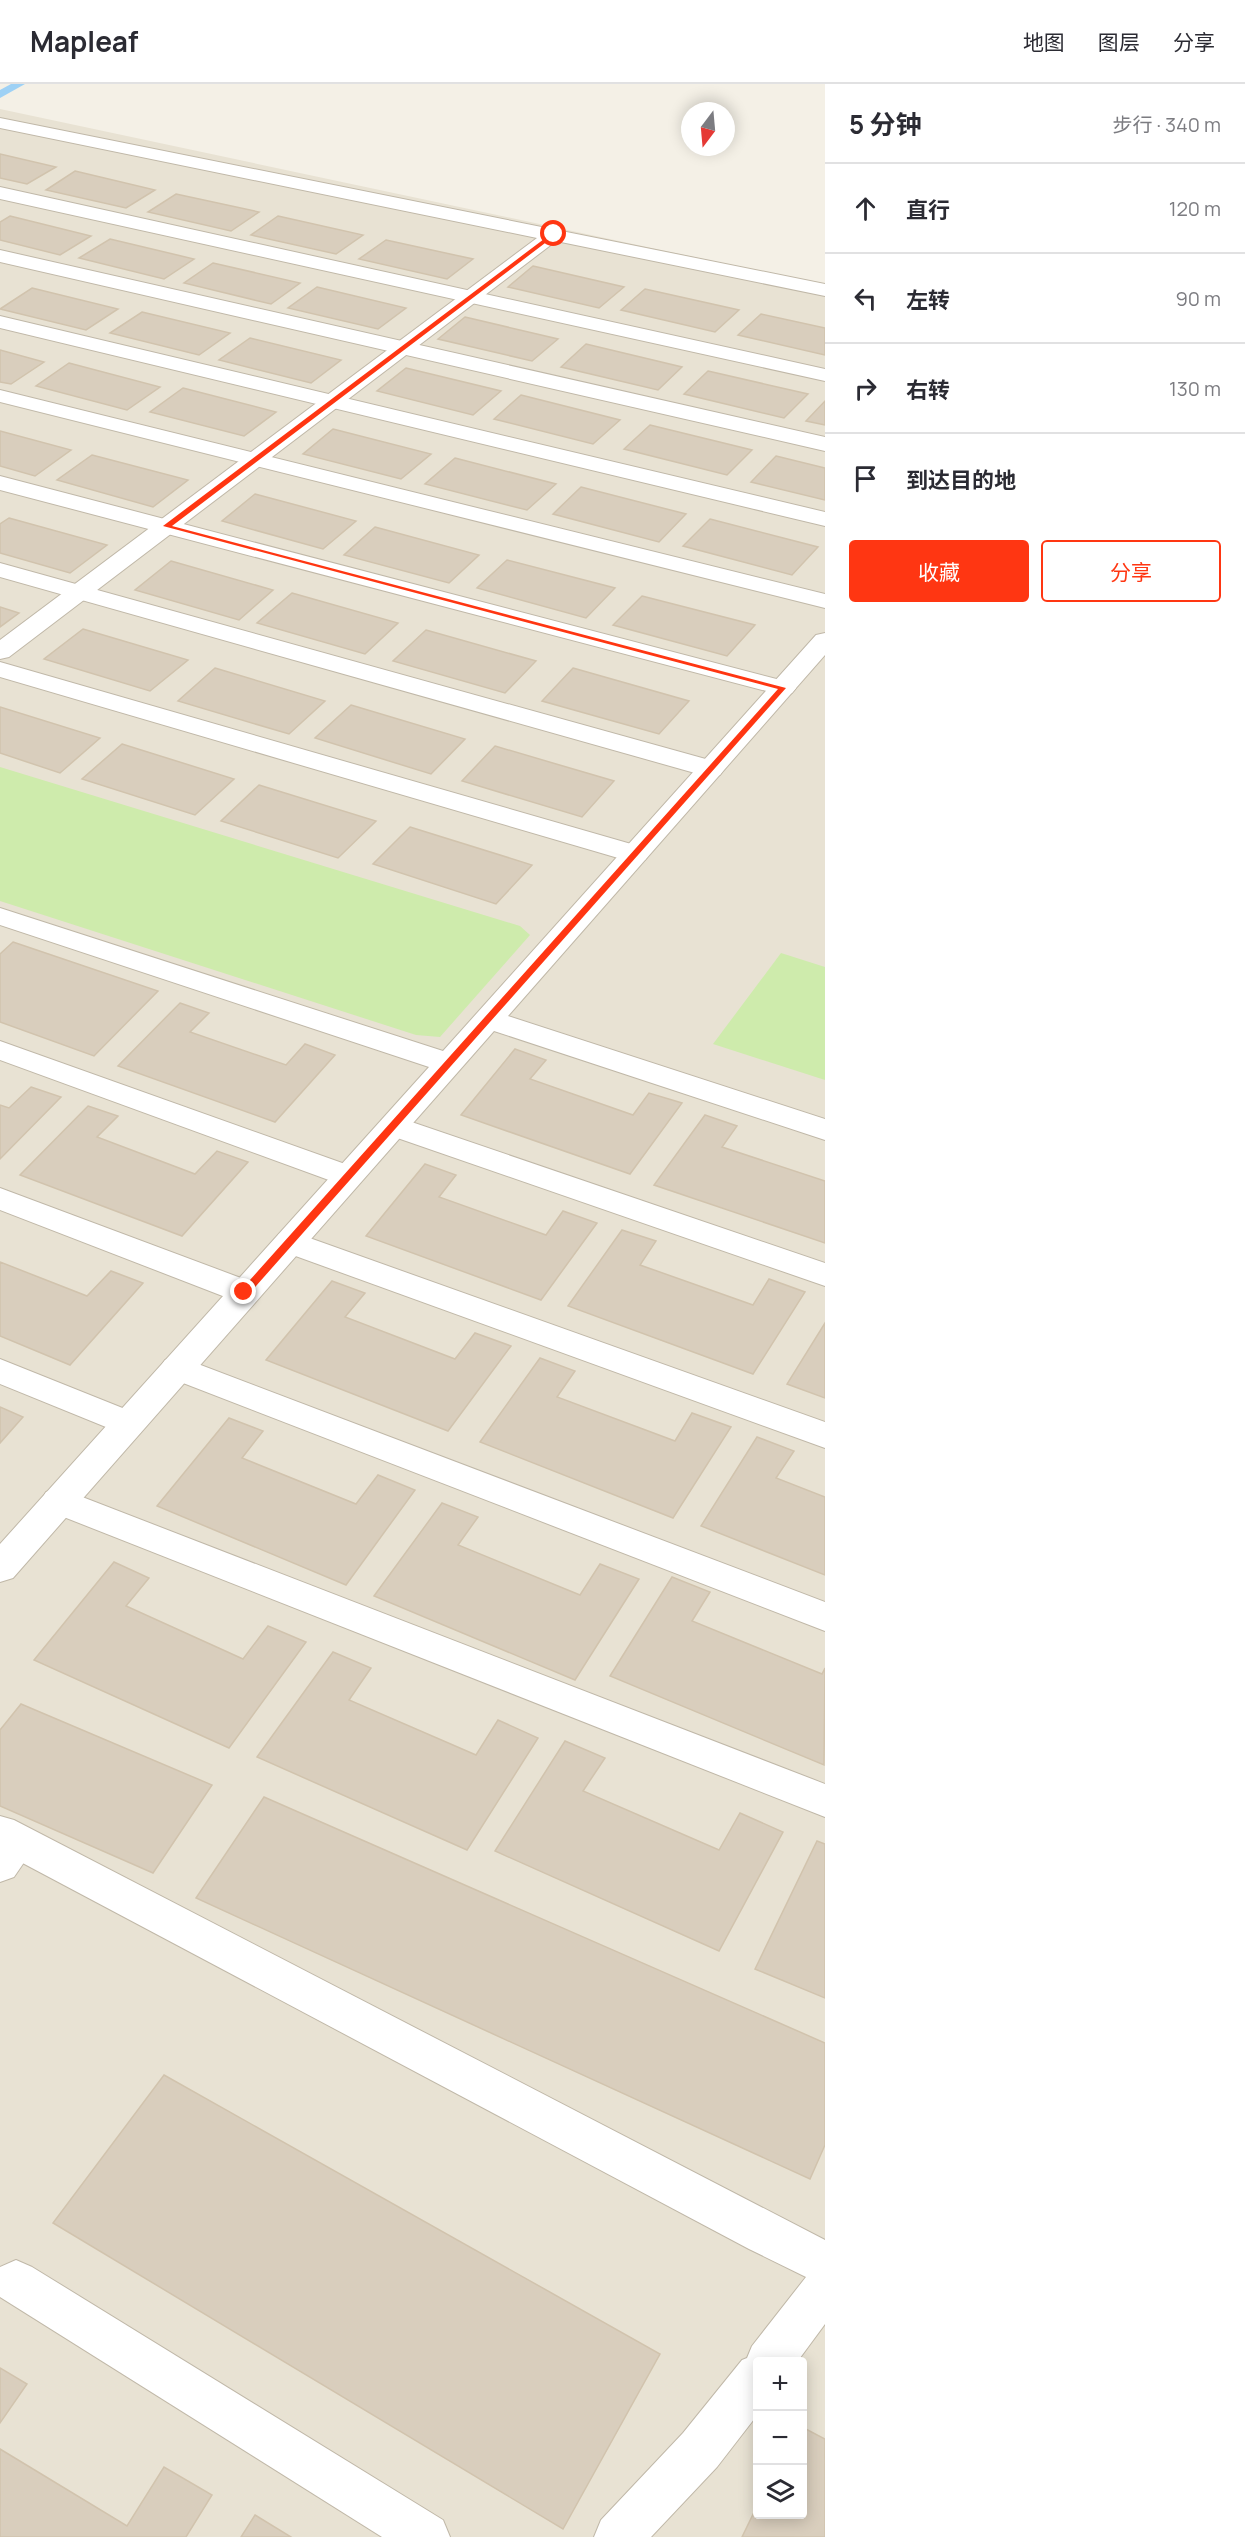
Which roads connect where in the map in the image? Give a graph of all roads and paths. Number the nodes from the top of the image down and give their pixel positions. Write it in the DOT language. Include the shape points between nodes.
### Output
graph roads {
  1 [pos="0,123"];
  2 [pos="0,193"];
  3 [pos="554,234"];
  4 [pos="0,256"];
  5 [pos="825,290"];
  6 [pos="471,297"];
  7 [pos="0,322"];
  8 [pos="403,348"];
  9 [pos="825,375"];
  10 [pos="0,396"];
  11 [pos="332,402"];
  12 [pos="825,444"];
  13 [pos="255,459"];
  14 [pos="0,483"];
  15 [pos="825,519"];
  16 [pos="166,526"];
  17 [pos="0,570"];
  18 [pos="79,592"];
  19 [pos="825,601"];
  20 [pos="825,640"];
  21 [pos="0,652"];
  22 [pos="0,669"];
  23 [pos="783,688"];
  24 [pos="711,769"];
  25 [pos="634,854"];
  26 [pos="0,916"];
  27 [pos="488,1019"];
  28 [pos="0,1050"];
  29 [pos="448,1064"];
  30 [pos="394,1126"];
  31 [pos="825,1130"];
  32 [pos="348,1176"];
  33 [pos="0,1198"];
  34 [pos="290,1242"];
  35 [pos="825,1275"];
  36 [pos="244,1292"];
  37 [pos="177,1368"];
  38 [pos="0,1371"];
  39 [pos="128,1424"];
  40 [pos="825,1436"];
  41 [pos="59,1501"];
  42 [pos="0,1568"];
  43 [pos="825,1617"];
  44 [pos="825,1801"];
  45 [pos="6,1846"];
  46 [pos="825,2263"];
  47 [pos="16,2282"];
  48 [pos="825,2288"];
  49 [pos="771,2357"];
  50 [pos="753,2382"];
  51 [pos="426,2537"];
  52 [pos="618,2537"];
  1 -- 3 [label="street"];
  2 -- 6 [label="street"];
  3 -- 5 [label="street"];
  3 -- 6 [label="street"];
  4 -- 8 [label="street"];
  6 -- 8 [label="street"];
  6 -- 9 [label="street"];
  7 -- 11 [label="street"];
  8 -- 11 [label="street"];
  8 -- 12 [label="street"];
  10 -- 13 [label="street"];
  11 -- 13 [label="street"];
  11 -- 15 [label="street"];
  13 -- 16 [label="street"];
  13 -- 19 [label="street"];
  14 -- 16 [label="street"];
  16 -- 18 [label="street"];
  16 -- 23 [label="street"];
  17 -- 18 [label="street"];
  18 -- 21 [label="street"];
  18 -- 24 [label="street"];
  20 -- 23 [label="street"];
  22 -- 25 [label="street"];
  23 -- 24 [label="street"];
  24 -- 25 [label="street"];
  25 -- 27 [label="street"];
  26 -- 29 [label="street"];
  27 -- 29 [label="street"];
  27 -- 31 [label="street"];
  28 -- 32 [label="street"];
  29 -- 30 [label="street"];
  30 -- 32 [label="street"];
  30 -- 35 [label="street"];
  32 -- 34 [label="street"];
  33 -- 36 [label="street"];
  34 -- 36 [label="street"];
  34 -- 40 [label="street"];
  36 -- 37 [label="street"];
  37 -- 39 [label="street"];
  37 -- 43 [label="street"];
  38 -- 39 [label="street"];
  39 -- 41 [label="street"];
  41 -- 42 [label="street"];
  41 -- 44 [label="street"];
  45 -- 46 [label="street"];
  47 -- 51 [label="street"];
  48 -- 49 [label="street"];
  50 -- 52 [label="street" via="700,2450"];
}
